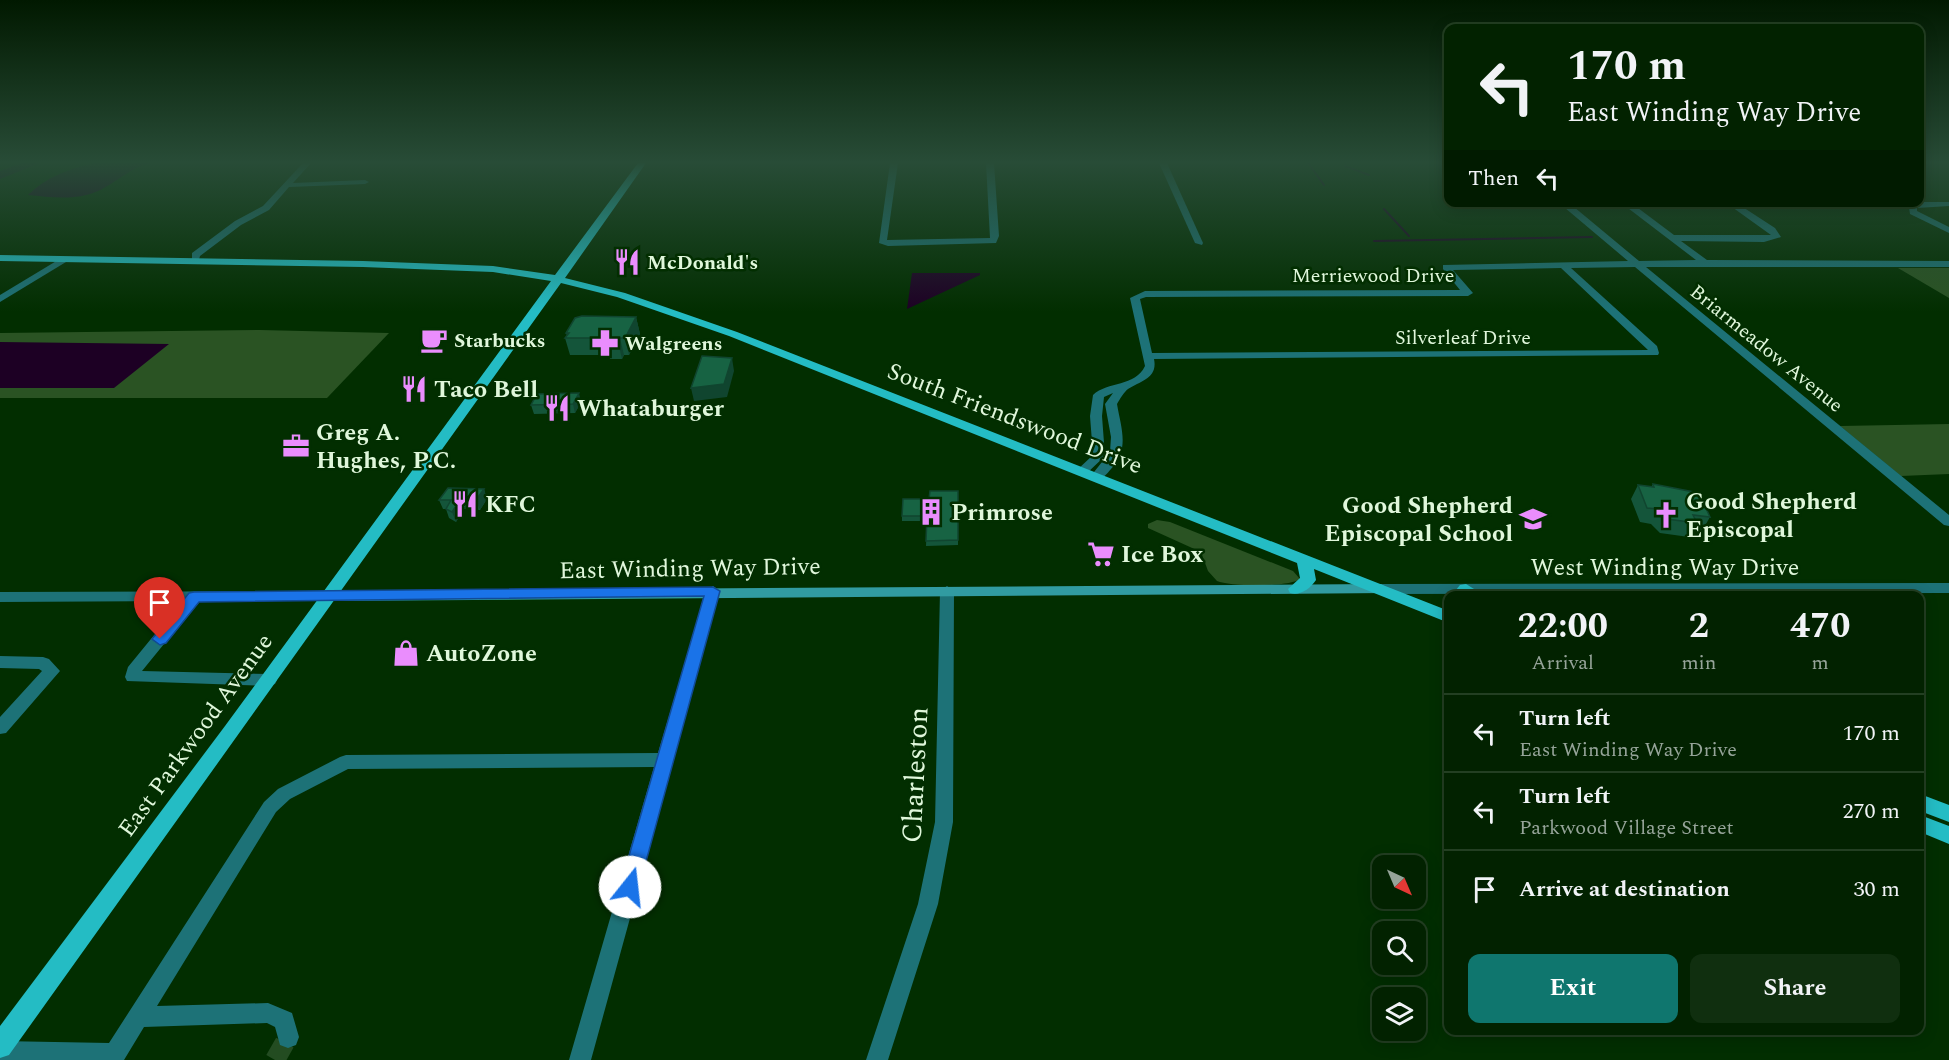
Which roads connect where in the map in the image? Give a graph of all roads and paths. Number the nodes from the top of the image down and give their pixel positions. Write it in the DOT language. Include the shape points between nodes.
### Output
graph roads {
  1 [pos="265,212"];
  2 [pos="607,212"];
  3 [pos="886,212"];
  4 [pos="993,212"];
  5 [pos="1185,212"];
  6 [pos="1575,212"];
  7 [pos="1638,212"];
  8 [pos="1745,212"];
  9 [pos="1914,212"];
  10 [pos="1949,230"];
  11 [pos="1671,238"];
  12 [pos="1199,243"];
  13 [pos="0,258"];
  14 [pos="63,260"];
  15 [pos="195,261"];
  16 [pos="1705,263"];
  17 [pos="1949,264"];
  18 [pos="0,265"];
  19 [pos="1638,265"];
  20 [pos="52,267"];
  21 [pos="1565,267"];
  22 [pos="559,281"];
  23 [pos="0,298"];
  24 [pos="1148,356"];
  25 [pos="1123,387"];
  26 [pos="1099,432"];
  27 [pos="1115,432"];
  28 [pos="1089,474"];
  29 [pos="1949,522"];
  30 [pos="1304,560"];
  31 [pos="1949,588"];
  32 [pos="1296,589"];
  33 [pos="1381,590"];
  34 [pos="713,591"];
  35 [pos="946,591"];
  36 [pos="1584,591"];
  37 [pos="1444,592"];
  38 [pos="15,596"];
  39 [pos="330,596"];
  40 [pos="0,597"];
  41 [pos="194,597"];
  42 [pos="0,606"];
  43 [pos="1444,615"];
  44 [pos="0,662"];
  45 [pos="269,680"];
  46 [pos="0,728"];
  47 [pos="666,760"];
  48 [pos="1924,804"];
  49 [pos="1949,814"];
  50 [pos="1924,825"];
  51 [pos="1949,835"];
  52 [pos="138,1017"];
  53 [pos="288,1036"];
  54 [pos="0,1046"];
  55 [pos="0,1052"];
  56 [pos="112,1057"];
  57 [pos="580,1060"];
  58 [pos="877,1060"];
  1 -- 15 [label="street"];
  2 -- 22 [label="main road, East Parkwood Avenue"];
  3 -- 4 [label="street" via="882,241 888,243 988,243 995,236"];
  5 -- 12 [label="street"];
  6 -- 19 [label="street, Briarmeadow Avenue"];
  7 -- 11 [label="street"];
  8 -- 11 [label="street" via="1777,237"];
  9 -- 10 [label="street"];
  11 -- 16 [label="street"];
  13 -- 14 [label="main road, South Friendswood Drive"];
  14 -- 15 [label="main road, South Friendswood Drive"];
  14 -- 20 [label="street"];
  15 -- 22 [label="main road, South Friendswood Drive" via="448,266 541,275"];
  16 -- 17 [label="street, Merriewood Drive"];
  16 -- 19 [label="street, Merriewood Drive"];
  18 -- 20 [label="main road, South Friendswood Drive"];
  19 -- 21 [label="street, Merriewood Drive"];
  19 -- 29 [label="street, Briarmeadow Avenue"];
  20 -- 22 [label="main road, South Friendswood Drive" via="368,270"];
  20 -- 23 [label="street"];
  21 -- 24 [label="street, Merriewood Drive" via="1446,267 1468,293 1138,296 1135,300"];
  21 -- 24 [label="street, Silverleaf Drive" via="1654,352"];
  22 -- 28 [label="main road, South Friendswood Drive" via="676,312"];
  22 -- 39 [label="main road, East Parkwood Avenue"];
  24 -- 25 [label="street" via="1148,373"];
  25 -- 26 [label="street" via="1099,395 1094,405"];
  25 -- 27 [label="street" via="1111,404"];
  26 -- 27 [label="street"];
  26 -- 28 [label="street" via="1099,456"];
  27 -- 28 [label="street" via="1117,456"];
  28 -- 30 [label="main road, South Friendswood Drive"];
  30 -- 32 [label="main road" via="1308,579"];
  30 -- 33 [label="main road, South Friendswood Drive"];
  31 -- 36 [label="street, West Winding Way Drive"];
  32 -- 33 [label="street, East Winding Way Drive"];
  32 -- 35 [label="street, East Winding Way Drive"];
  33 -- 37 [label="street, West Winding Way Drive"];
  33 -- 43 [label="main road, South Friendswood Drive"];
  34 -- 35 [label="street, East Winding Way Drive"];
  34 -- 39 [label="street, East Winding Way Drive"];
  34 -- 47 [label="street"];
  35 -- 58 [label="street, Charleston" via="944,822 928,904"];
  38 -- 40 [label="street, East Winding Way Drive"];
  38 -- 41 [label="street, East Winding Way Drive"];
  38 -- 42 [label="street"];
  39 -- 41 [label="street, East Winding Way Drive"];
  39 -- 45 [label="main road, East Parkwood Avenue"];
  41 -- 45 [label="street" via="133,677"];
  44 -- 46 [label="street" via="44,663 52,671"];
  45 -- 54 [label="main road, East Parkwood Avenue"];
  47 -- 52 [label="street" via="346,762 284,794 270,807"];
  47 -- 57 [label="street"];
  48 -- 49 [label="main road"];
  50 -- 51 [label="main road"];
  52 -- 53 [label="street" via="268,1013 284,1020"];
  52 -- 56 [label="street"];
  55 -- 56 [label="street"];
}
